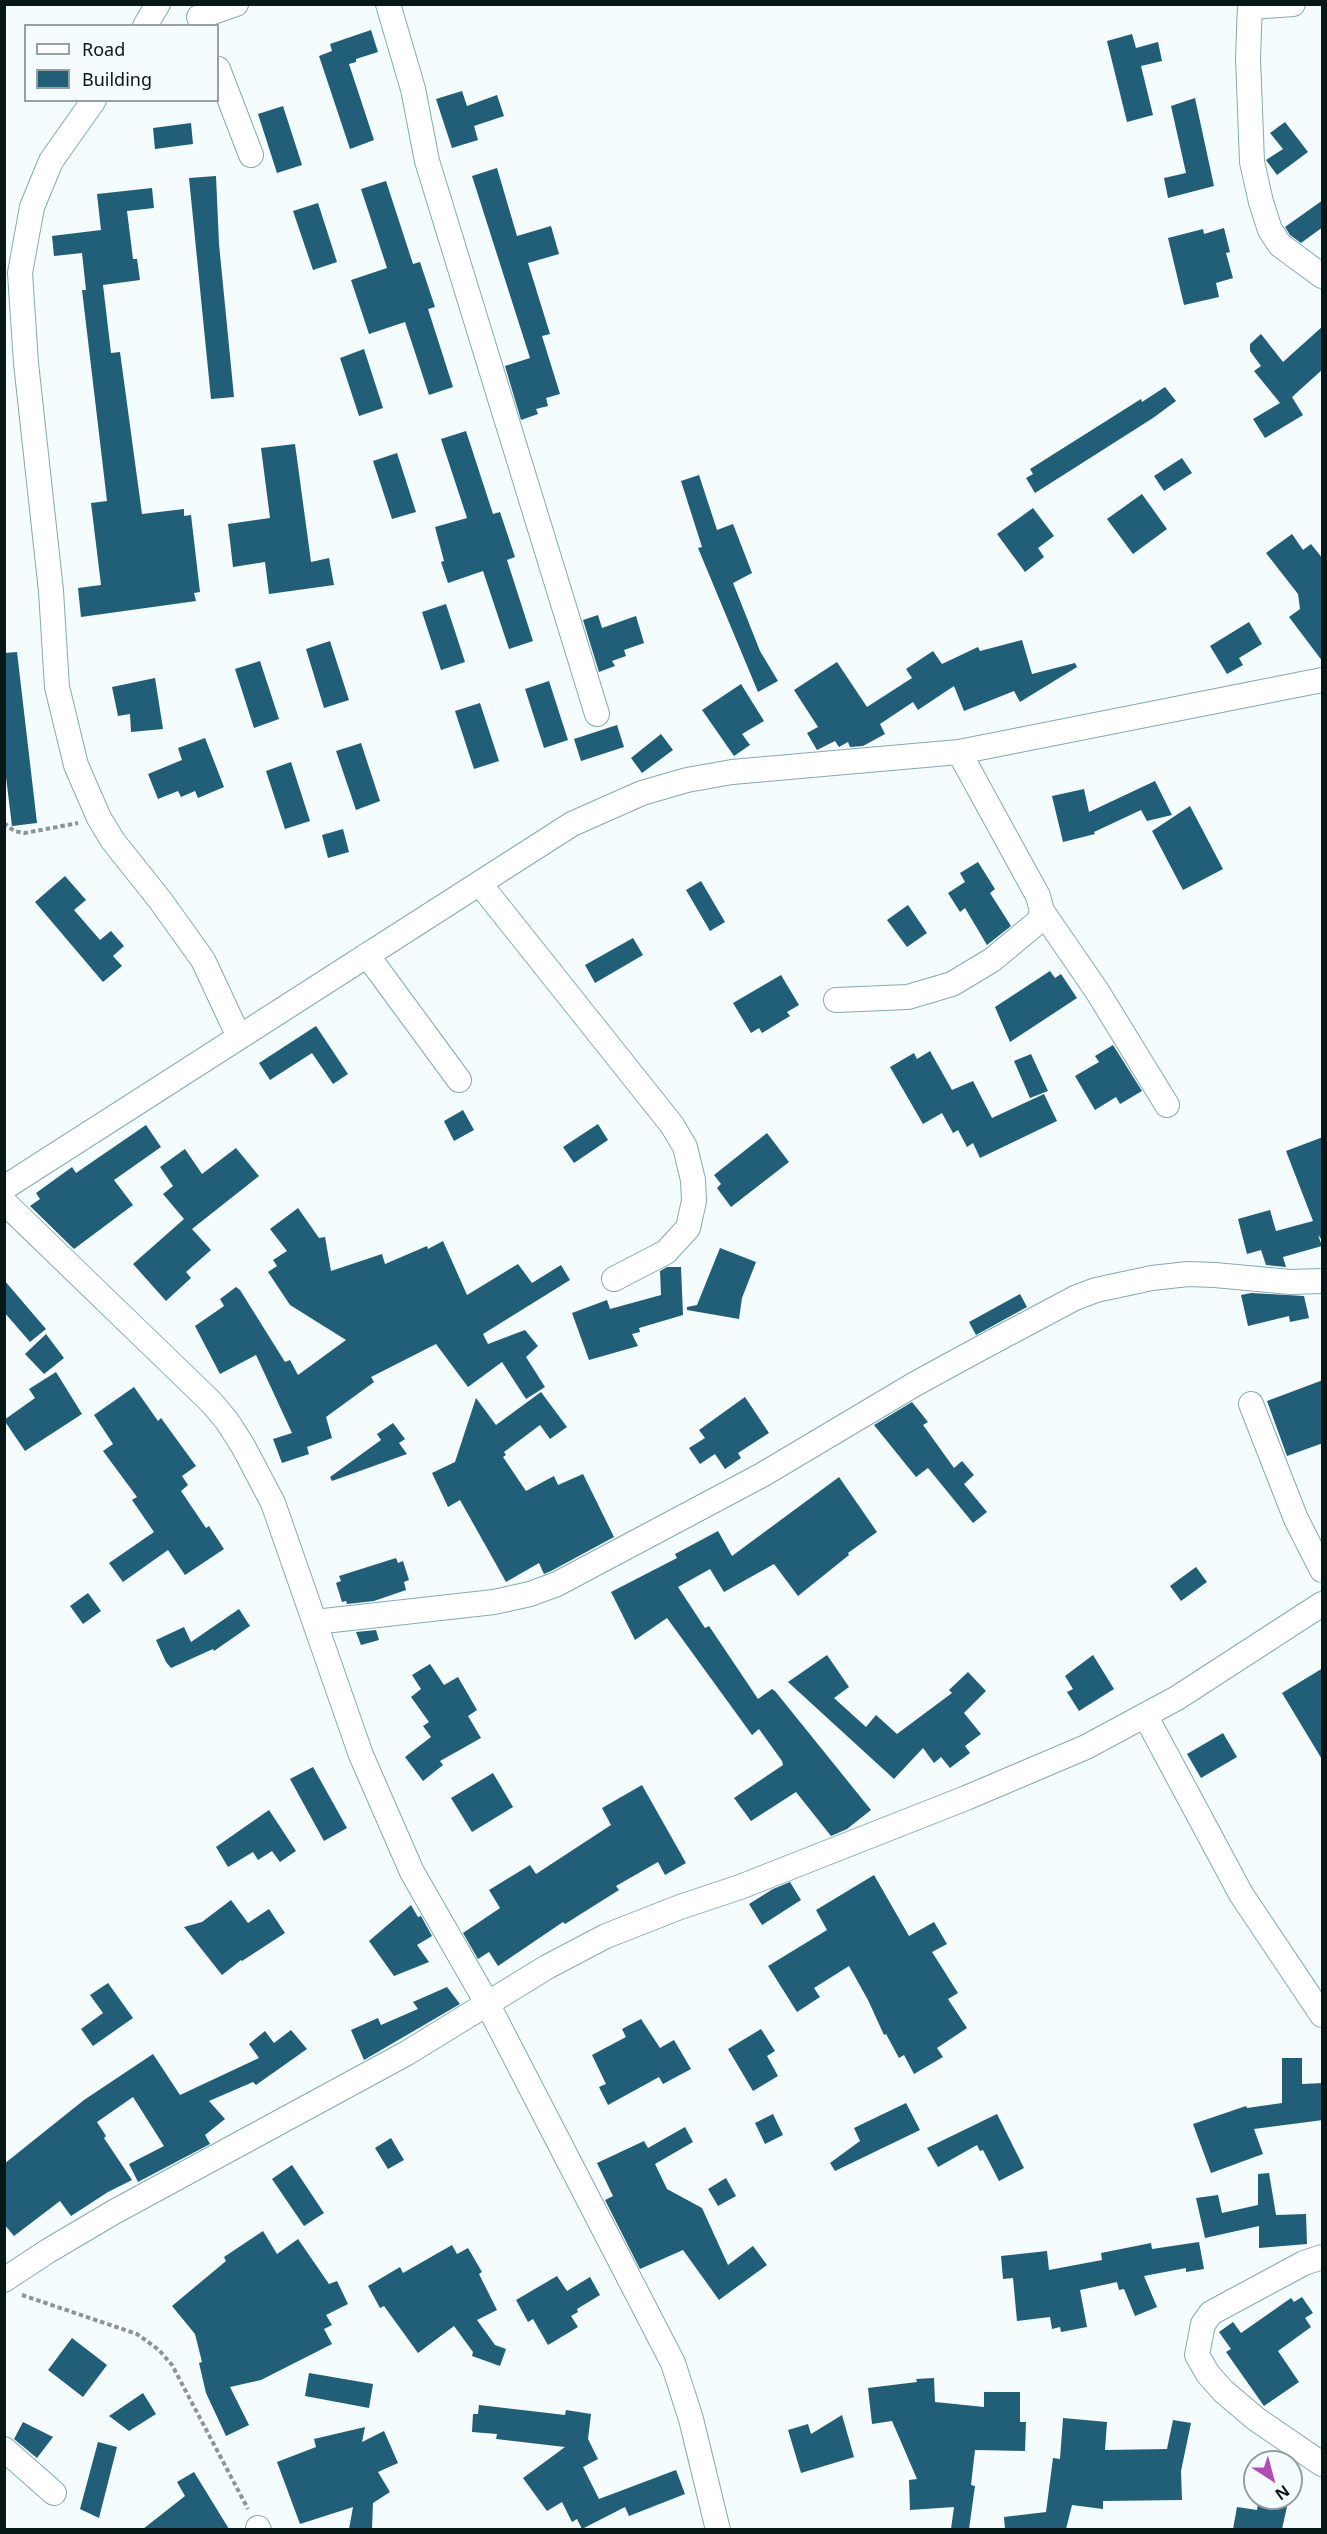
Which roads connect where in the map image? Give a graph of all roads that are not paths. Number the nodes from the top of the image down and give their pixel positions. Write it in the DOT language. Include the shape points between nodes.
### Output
graph roads {
  1 [pos="158,4"];
  2 [pos="236,4"];
  3 [pos="388,4"];
  4 [pos="1293,4"];
  5 [pos="1250,6"];
  6 [pos="198,16"];
  7 [pos="146,24"];
  8 [pos="219,72"];
  9 [pos="93,102"];
  10 [pos="251,155"];
  11 [pos="1323,276"];
  12 [pos="1323,680"];
  13 [pos="597,714"];
  14 [pos="959,752"];
  15 [pos="480,884"];
  16 [pos="1042,911"];
  17 [pos="368,955"];
  18 [pos="836,1000"];
  19 [pos="238,1037"];
  20 [pos="459,1080"];
  21 [pos="1167,1105"];
  22 [pos="4,1188"];
  23 [pos="4,1202"];
  24 [pos="614,1279"];
  25 [pos="1323,1281"];
  26 [pos="1251,1404"];
  27 [pos="1323,1570"];
  28 [pos="1323,1604"];
  29 [pos="315,1622"];
  30 [pos="1145,1715"];
  31 [pos="487,2003"];
  32 [pos="1323,2015"];
  33 [pos="1323,2257"];
  34 [pos="9,2286"];
  35 [pos="4,2449"];
  36 [pos="1323,2464"];
  37 [pos="54,2493"];
  38 [pos="718,2529"];
  1 -- 7 [label="street"];
  2 -- 6 [label="street"];
  3 -- 13 [label="street" via="427,161"];
  4 -- 5 [label="street"];
  5 -- 11 [label="street" via="1252,162 1261,202 1270,230 1280,245"];
  8 -- 10 [label="street"];
  9 -- 19 [label="street" via="51,161 32,207 20,273 57,687 76,765 99,818 203,960"];
  12 -- 14 [label="street"];
  14 -- 15 [label="street" via="732,772 687,780 642,793 572,824"];
  14 -- 16 [label="street" via="1038,896"];
  15 -- 17 [label="street"];
  15 -- 24 [label="street" via="672,1125 685,1147 694,1200 688,1228 666,1252"];
  16 -- 18 [label="street" via="1039,921 1024,935 952,984 909,997"];
  16 -- 21 [label="street"];
  17 -- 19 [label="street"];
  17 -- 20 [label="street"];
  19 -- 22 [label="street"];
  23 -- 29 [label="street" via="227,1420 273,1503"];
  25 -- 29 [label="street" via="1188,1274 1096,1290 981,1348 762,1475 556,1584 494,1602"];
  26 -- 27 [label="street" via="1296,1520"];
  28 -- 30 [label="street"];
  29 -- 31 [label="street" via="361,1755 412,1872"];
  30 -- 31 [label="street" via="1086,1747 966,1798 606,1936"];
  30 -- 32 [label="street" via="1241,1894"];
  31 -- 34 [label="street" via="407,2052 48,2251"];
  31 -- 38 [label="street" via="673,2363 692,2419"];
  33 -- 36 [label="street" via="1304,2263 1211,2313 1203,2324 1197,2355 1223,2391 1256,2419"];
  35 -- 37 [label="street"];
}
